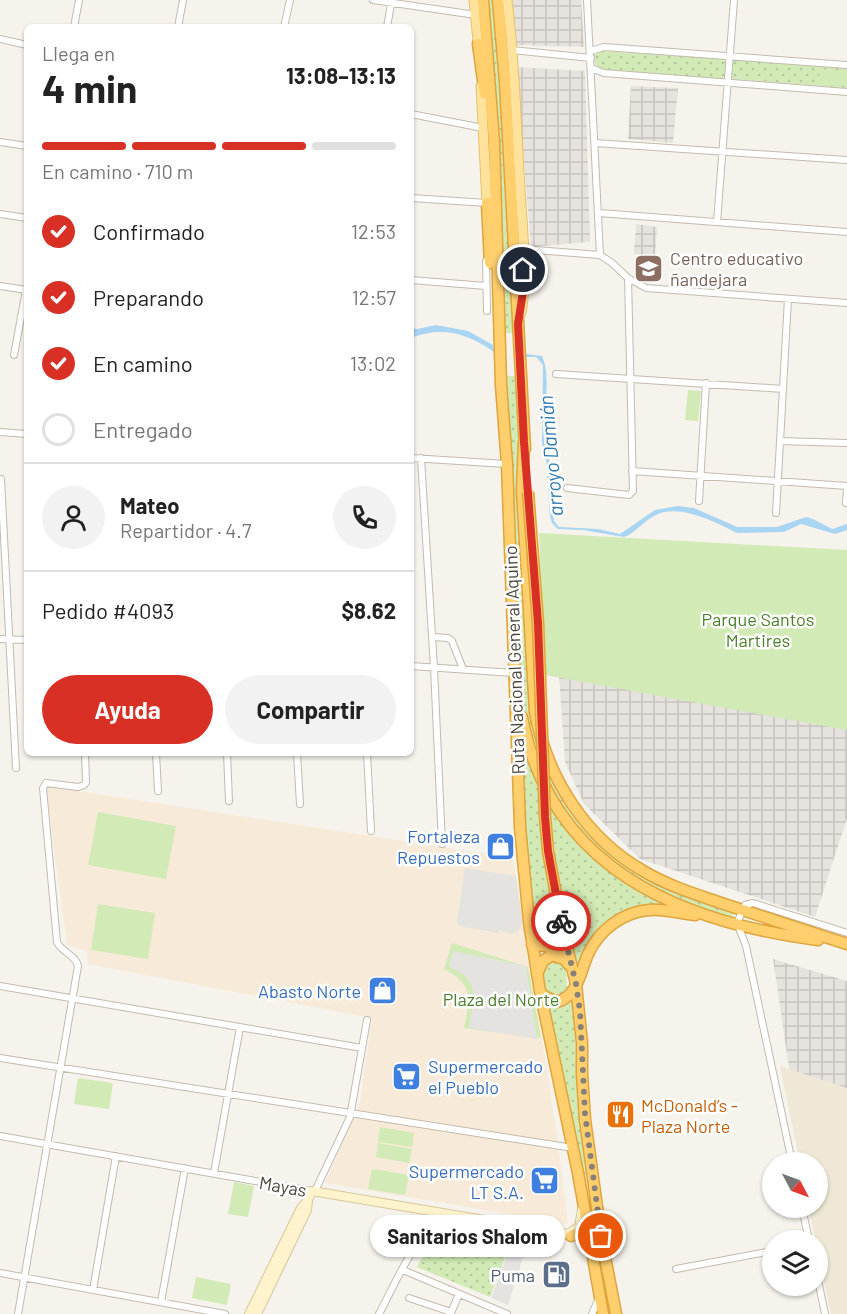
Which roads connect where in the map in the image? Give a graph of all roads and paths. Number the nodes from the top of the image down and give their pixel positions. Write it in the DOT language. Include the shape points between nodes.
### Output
graph roads {
  1 [pos="79,0"];
  2 [pos="183,0"];
  3 [pos="290,0"];
  4 [pos="373,0"];
  5 [pos="474,0"];
  6 [pos="483,0"];
  7 [pos="498,0"];
  8 [pos="507,0"];
  9 [pos="588,0"];
  10 [pos="734,0"];
  11 [pos="391,4"];
  12 [pos="476,15"];
  13 [pos="75,24"];
  14 [pos="179,24"];
  15 [pos="285,24"];
  16 [pos="388,24"];
  17 [pos="0,39"];
  18 [pos="24,44"];
  19 [pos="478,44"];
  20 [pos="512,50"];
  21 [pos="590,54"];
  22 [pos="730,56"];
  23 [pos="847,65"];
  24 [pos="591,68"];
  25 [pos="728,83"];
  26 [pos="847,92"];
  27 [pos="414,115"];
  28 [pos="483,128"];
  29 [pos="494,141"];
  30 [pos="0,142"];
  31 [pos="595,143"];
  32 [pos="24,146"];
  33 [pos="518,151"];
  34 [pos="723,152"];
  35 [pos="847,160"];
  36 [pos="414,198"];
  37 [pos="486,203"];
  38 [pos="599,213"];
  39 [pos="0,214"];
  40 [pos="24,218"];
  41 [pos="717,222"];
  42 [pos="847,232"];
  43 [pos="522,249"];
  44 [pos="600,255"];
  45 [pos="514,261"];
  46 [pos="628,278"];
  47 [pos="414,280"];
  48 [pos="0,286"];
  49 [pos="486,286"];
  50 [pos="24,290"];
  51 [pos="498,298"];
  52 [pos="788,299"];
  53 [pos="847,303"];
  54 [pos="24,305"];
  55 [pos="487,311"];
  56 [pos="518,324"];
  57 [pos="14,355"];
  58 [pos="556,374"];
  59 [pos="630,379"];
  60 [pos="706,383"];
  61 [pos="783,389"];
  62 [pos="0,432"];
  63 [pos="24,434"];
  64 [pos="780,441"];
  65 [pos="524,442"];
  66 [pos="847,443"];
  67 [pos="414,458"];
  68 [pos="421,458"];
  69 [pos="507,464"];
  70 [pos="632,471"];
  71 [pos="701,476"];
  72 [pos="1,479"];
  73 [pos="778,481"];
  74 [pos="567,488"];
  75 [pos="847,488"];
  76 [pos="699,501"];
  77 [pos="846,503"];
  78 [pos="776,513"];
  79 [pos="432,637"];
  80 [pos="0,639"];
  81 [pos="10,639"];
  82 [pos="24,640"];
  83 [pos="414,666"];
  84 [pos="434,668"];
  85 [pos="464,669"];
  86 [pos="515,675"];
  87 [pos="85,756"];
  88 [pos="156,756"];
  89 [pos="227,756"];
  90 [pos="297,756"];
  91 [pos="367,756"];
  92 [pos="16,768"];
  93 [pos="158,791"];
  94 [pos="229,801"];
  95 [pos="300,804"];
  96 [pos="371,831"];
  97 [pos="442,844"];
  98 [pos="742,910"];
  99 [pos="705,913"];
  100 [pos="737,923"];
  101 [pos="845,939"];
  102 [pos="532,945"];
  103 [pos="564,959"];
  104 [pos="572,968"];
  105 [pos="537,975"];
  106 [pos="576,984"];
  107 [pos="0,986"];
  108 [pos="540,991"];
  109 [pos="72,998"];
  110 [pos="367,1020"];
  111 [pos="240,1027"];
  112 [pos="362,1048"];
  113 [pos="0,1058"];
  114 [pos="60,1068"];
  115 [pos="228,1094"];
  116 [pos="351,1112"];
  117 [pos="0,1136"];
  118 [pos="47,1144"];
  119 [pos="573,1148"];
  120 [pos="790,1152"];
  121 [pos="116,1156"];
  122 [pos="184,1168"];
  123 [pos="214,1173"];
  124 [pos="314,1191"];
  125 [pos="595,1192"];
  126 [pos="308,1200"];
  127 [pos="583,1201"];
  128 [pos="461,1216"];
  129 [pos="588,1228"];
  130 [pos="569,1235"];
  131 [pos="762,1253"];
  132 [pos="675,1269"];
  133 [pos="403,1270"];
  134 [pos="0,1273"];
  135 [pos="595,1273"];
  136 [pos="24,1277"];
  137 [pos="93,1290"];
  138 [pos="459,1294"];
  139 [pos="821,1296"];
  140 [pos="409,1298"];
  141 [pos="599,1298"];
  142 [pos="161,1302"];
  143 [pos="451,1313"];
  144 [pos="18,1314"];
  145 [pos="225,1314"];
  146 [pos="249,1314"];
  147 [pos="257,1314"];
  148 [pos="379,1314"];
  149 [pos="507,1314"];
  150 [pos="592,1314"];
  151 [pos="604,1314"];
  152 [pos="617,1314"];
  153 [pos="825,1314"];
  1 -- 13 [label="street"];
  2 -- 14 [label="street"];
  3 -- 15 [label="street"];
  4 -- 11 [label="street"];
  5 -- 12 [label="main road"];
  6 -- 29 [label="highway, Ruta Nacional General Aquino"];
  7 -- 45 [label="highway, Ruta Nacional General Aquino"];
  8 -- 20 [label="main road"];
  9 -- 21 [label="street"];
  10 -- 22 [label="street"];
  11 -- 12 [label="street"];
  11 -- 16 [label="street"];
  12 -- 19 [label="main road"];
  17 -- 18 [label="street"];
  19 -- 28 [label="main road"];
  19 -- 29 [label="highway"];
  20 -- 21 [label="street"];
  20 -- 33 [label="main road"];
  21 -- 22 [label="street" via="604,47"];
  21 -- 24 [label="street"];
  22 -- 23 [label="street"];
  22 -- 25 [label="street"];
  24 -- 25 [label="street" via="604,73"];
  24 -- 31 [label="street"];
  25 -- 26 [label="street"];
  25 -- 34 [label="street"];
  27 -- 28 [label="street"];
  28 -- 37 [label="main road"];
  29 -- 51 [label="highway, Ruta Nacional General Aquino"];
  30 -- 32 [label="street"];
  31 -- 34 [label="street"];
  31 -- 38 [label="street"];
  33 -- 43 [label="main road"];
  33 -- 45 [label="main road"];
  34 -- 35 [label="street"];
  34 -- 41 [label="street"];
  36 -- 37 [label="street"];
  37 -- 49 [label="street"];
  37 -- 51 [label="highway" via="490,273"];
  38 -- 41 [label="street"];
  38 -- 44 [label="street"];
  39 -- 40 [label="street"];
  41 -- 42 [label="street"];
  43 -- 44 [label="street"];
  43 -- 56 [label="main road" via="523,292"];
  44 -- 46 [label="street"];
  45 -- 56 [label="highway, Ruta Nacional General Aquino"];
  46 -- 52 [label="street" via="646,288"];
  46 -- 59 [label="street"];
  47 -- 49 [label="street"];
  48 -- 50 [label="street"];
  49 -- 55 [label="street"];
  51 -- 69 [label="highway, Ruta Nacional General Aquino"];
  52 -- 53 [label="street"];
  52 -- 61 [label="street"];
  54 -- 57 [label="street"];
  56 -- 65 [label="highway, Ruta Nacional General Aquino"];
  58 -- 59 [label="street"];
  59 -- 60 [label="street"];
  59 -- 70 [label="street"];
  60 -- 61 [label="street"];
  60 -- 71 [label="street"];
  61 -- 64 [label="street"];
  62 -- 63 [label="street"];
  64 -- 66 [label="street"];
  64 -- 73 [label="street"];
  65 -- 98 [label="highway" via="522,491 535,712 552,770 583,820 620,855 668,884"];
  65 -- 104 [label="highway, Ruta Nacional General Aquino, bridge" via="538,612 548,851"];
  67 -- 68 [label="street"];
  68 -- 69 [label="street"];
  68 -- 79 [label="street"];
  69 -- 86 [label="highway, Ruta Nacional General Aquino"];
  70 -- 71 [label="street"];
  70 -- 74 [label="street" via="633,491 629,495"];
  71 -- 73 [label="street"];
  71 -- 76 [label="street"];
  72 -- 81 [label="street"];
  73 -- 75 [label="street"];
  73 -- 78 [label="street"];
  75 -- 77 [label="street"];
  79 -- 84 [label="street"];
  79 -- 85 [label="street" via="452,641"];
  80 -- 81 [label="street"];
  81 -- 82 [label="street"];
  81 -- 92 [label="street"];
  83 -- 84 [label="street"];
  84 -- 85 [label="street"];
  84 -- 97 [label="street"];
  85 -- 86 [label="street"];
  86 -- 99 [label="highway" via="526,739 537,772 572,828 602,860 629,880 658,896"];
  86 -- 102 [label="highway, Ruta Nacional General Aquino" via="520,827"];
  87 -- 109 [label="street" via="86,782 81,787 46,783 43,788 57,942 77,962"];
  88 -- 93 [label="street"];
  89 -- 94 [label="street"];
  90 -- 95 [label="street"];
  91 -- 96 [label="street"];
  98 -- 100 [label="street"];
  98 -- 101 [label="highway"];
  99 -- 100 [label="highway"];
  99 -- 106 [label="highway" via="693,915 659,909 619,919 594,944"];
  100 -- 101 [label="highway" via="800,937"];
  100 -- 120 [label="street" via="746,946"];
  102 -- 103 [label="highway" via="547,945"];
  102 -- 105 [label="highway, Ruta Nacional General Aquino"];
  103 -- 104 [label="highway"];
  103 -- 105 [label="highway" via="548,957"];
  104 -- 106 [label="highway, Ruta Nacional General Aquino"];
  105 -- 108 [label="highway, Ruta Nacional General Aquino"];
  106 -- 108 [label="highway" via="570,996 556,1002"];
  106 -- 125 [label="highway, Ruta Nacional General Aquino"];
  107 -- 109 [label="street"];
  108 -- 119 [label="highway, Ruta Nacional General Aquino"];
  109 -- 111 [label="street"];
  109 -- 114 [label="street"];
  110 -- 112 [label="street"];
  111 -- 112 [label="street"];
  111 -- 115 [label="street"];
  112 -- 116 [label="street"];
  113 -- 114 [label="street"];
  114 -- 115 [label="street"];
  114 -- 118 [label="street"];
  115 -- 116 [label="street"];
  115 -- 123 [label="street"];
  116 -- 119 [label="street"];
  116 -- 124 [label="street"];
  117 -- 118 [label="street, Mayas"];
  118 -- 121 [label="street, Mayas"];
  118 -- 136 [label="street"];
  119 -- 127 [label="highway, Ruta Nacional General Aquino"];
  121 -- 122 [label="street, Mayas"];
  121 -- 137 [label="street"];
  122 -- 123 [label="street, Mayas"];
  122 -- 142 [label="street"];
  123 -- 124 [label="street, Mayas"];
  124 -- 126 [label="street"];
  124 -- 128 [label="street, Mayas"];
  125 -- 129 [label="highway"];
  125 -- 152 [label="highway, Ruta Nacional General Aquino"];
  126 -- 146 [label="street"];
  126 -- 147 [label="street" via="307,1210"];
  127 -- 129 [label="highway, Ruta Nacional General Aquino"];
  127 -- 130 [label="street" via="579,1227"];
  128 -- 130 [label="street, Mayas"];
  128 -- 133 [label="street" via="424,1238"];
  129 -- 130 [label="highway" via="581,1234"];
  129 -- 135 [label="highway, Ruta Nacional General Aquino"];
  130 -- 135 [label="highway" via="583,1245"];
  131 -- 132 [label="street"];
  133 -- 138 [label="street"];
  133 -- 148 [label="street"];
  134 -- 136 [label="street"];
  135 -- 141 [label="highway, Ruta Nacional General Aquino"];
  135 -- 151 [label="street" via="601,1286"];
  136 -- 137 [label="street"];
  136 -- 144 [label="street"];
  137 -- 142 [label="street"];
  138 -- 143 [label="street"];
  138 -- 149 [label="street"];
  139 -- 153 [label="street"];
  140 -- 143 [label="street"];
  141 -- 150 [label="street"];
  141 -- 151 [label="highway, Ruta Nacional General Aquino"];
  142 -- 145 [label="street"];
}
